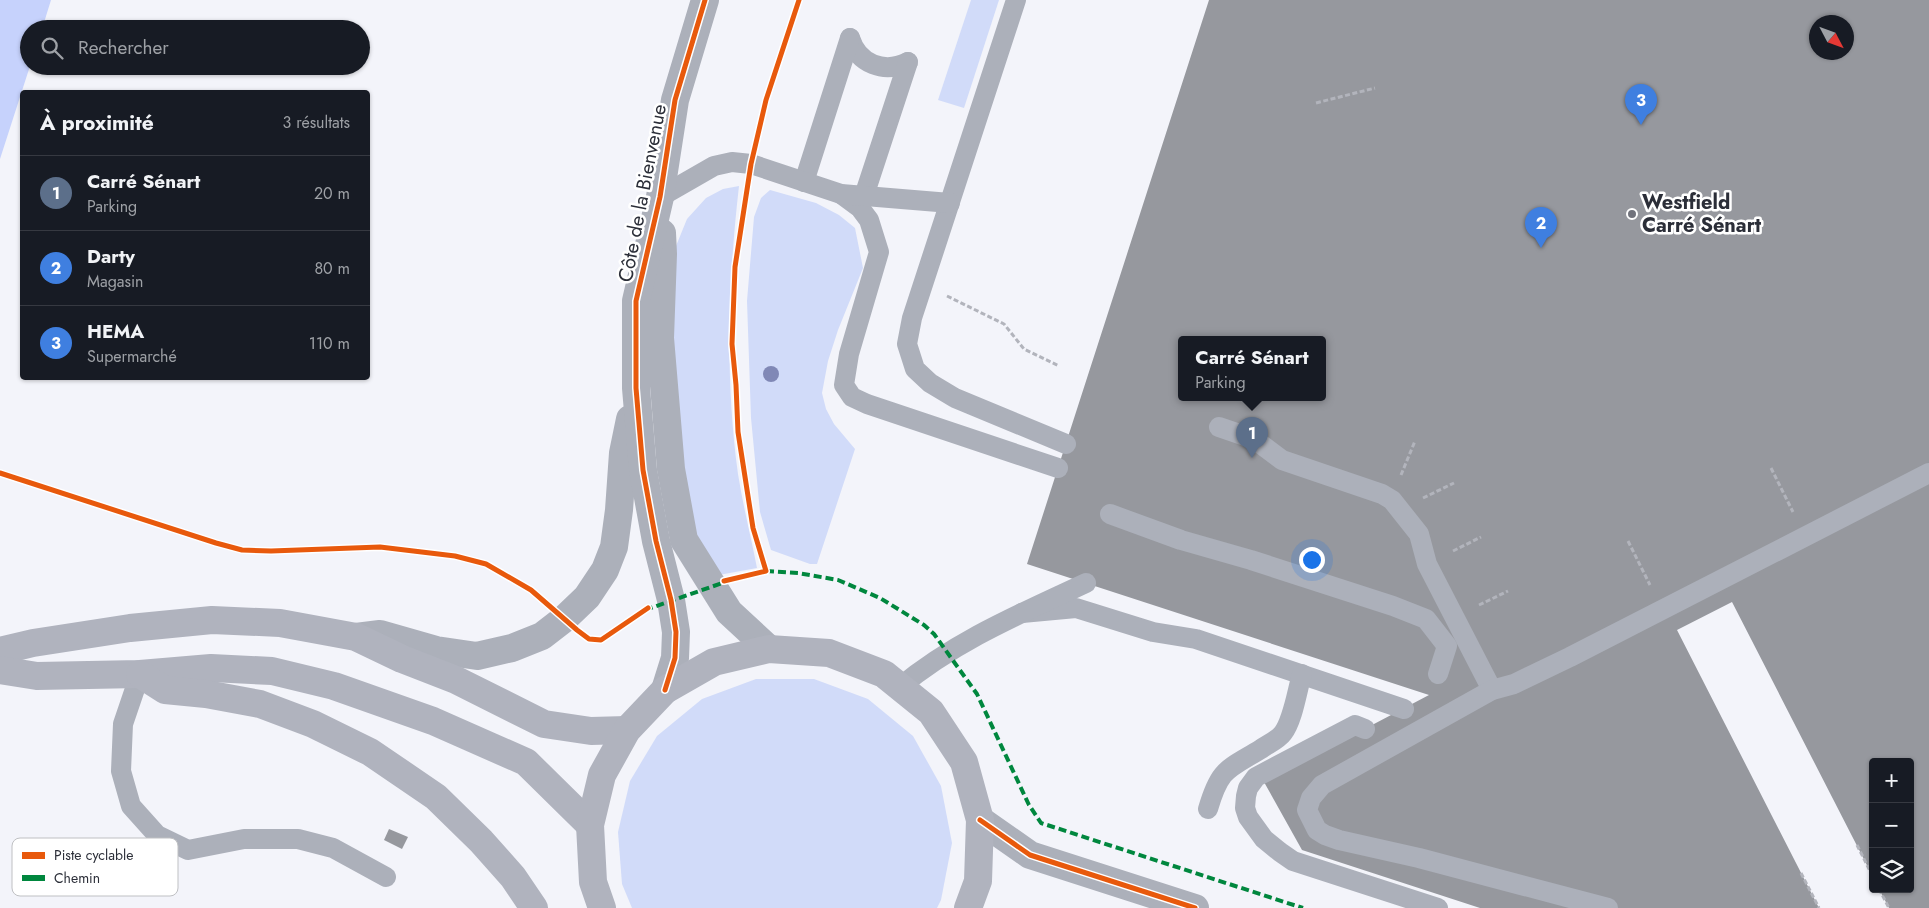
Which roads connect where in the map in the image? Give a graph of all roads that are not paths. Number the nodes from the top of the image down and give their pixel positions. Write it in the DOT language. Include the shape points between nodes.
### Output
graph roads {
  1 [pos="705,0"];
  2 [pos="1016,0"];
  3 [pos="804,182"];
  4 [pos="841,194"];
  5 [pos="864,196"];
  6 [pos="660,197"];
  7 [pos="950,203"];
  8 [pos="636,388"];
  9 [pos="1218,427"];
  10 [pos="1066,444"];
  11 [pos="1058,468"];
  12 [pos="1929,474"];
  13 [pos="1110,514"];
  14 [pos="1086,583"];
  15 [pos="1022,613"];
  16 [pos="356,637"];
  17 [pos="769,649"];
  18 [pos="0,651"];
  19 [pos="0,670"];
  20 [pos="140,674"];
  21 [pos="1302,674"];
  22 [pos="1438,674"];
  23 [pos="900,687"];
  24 [pos="665,690"];
  25 [pos="1492,690"];
  26 [pos="1404,709"];
  27 [pos="1365,729"];
  28 [pos="627,730"];
  29 [pos="1208,809"];
  30 [pos="980,820"];
  31 [pos="590,825"];
  32 [pos="163,838"];
  33 [pos="178,845"];
  34 [pos="386,877"];
  35 [pos="1516,885"];
  36 [pos="534,908"];
  37 [pos="602,908"];
  38 [pos="968,908"];
  39 [pos="1194,908"];
  40 [pos="1438,908"];
  41 [pos="1556,908"];
  42 [pos="1608,908"];
  1 -- 6 [label="street, Côte de la Bienvenue" via="676,100"];
  2 -- 7 [label="lane"];
  3 -- 4 [label="lane"];
  3 -- 5 [label="lane" via="850,38 860,56 873,65 888,68 908,62"];
  3 -- 6 [label="lane" via="751,164 732,162 714,166"];
  4 -- 5 [label="lane"];
  4 -- 11 [label="lane" via="870,220 880,252 849,354 844,384 852,397"];
  5 -- 7 [label="lane"];
  6 -- 8 [label="street, Côte de la Bienvenue" via="636,301"];
  6 -- 17 [label="street, Côte de la Bienvenue" via="663,254 660,338 671,469 684,540 728,612"];
  7 -- 10 [label="lane" via="912,318 907,344 915,369 930,383 955,398"];
  8 -- 16 [label="street" via="623,453 614,547 605,570 587,597 564,619 542,636 512,648 477,656 436,650 380,634"];
  8 -- 24 [label="street, Côte de la Bienvenue" via="643,470 676,632 675,658"];
  9 -- 25 [label="lane" via="1254,439 1282,460 1392,500 1418,534 1427,564"];
  12 -- 25 [label="lane" via="1514,684"];
  13 -- 22 [label="lane" via="1426,619 1447,646"];
  14 -- 15 [label="lane"];
  15 -- 21 [label="lane" via="1076,608 1153,632 1196,639"];
  15 -- 23 [label="lane" via="947,652"];
  16 -- 18 [label="main road" via="280,623 212,620 130,628"];
  16 -- 28 [label="main road" via="456,680 544,724 591,731"];
  17 -- 23 [label="main road" via="829,653 884,674"];
  17 -- 24 [label="main road" via="714,662"];
  19 -- 20 [label="main road" via="37,676"];
  20 -- 31 [label="main road" via="210,668 272,671 334,686 433,721 526,762"];
  20 -- 32 [label="lane" via="123,724 121,771 131,806"];
  20 -- 36 [label="main road" via="165,690 260,704 313,724 370,752 436,797 513,877"];
  21 -- 26 [label="lane"];
  21 -- 29 [label="lane" via="1283,733 1233,764 1220,777"];
  23 -- 30 [label="main road" via="931,712 964,762"];
  24 -- 28 [label="main road"];
  25 -- 35 [label="lane" via="1322,784 1307,810 1325,836"];
  27 -- 40 [label="lane" via="1355,725 1256,777 1246,796 1248,817 1264,839 1293,861"];
  28 -- 31 [label="main road" via="602,775"];
  30 -- 38 [label="main road" via="978,881"];
  30 -- 39 [label="street" via="1030,855"];
  31 -- 37 [label="main road" via="593,882"];
  33 -- 34 [label="lane" via="188,850 244,839 298,839 333,848"];
  35 -- 41 [label="lane"];
  35 -- 42 [label="lane"];
}
